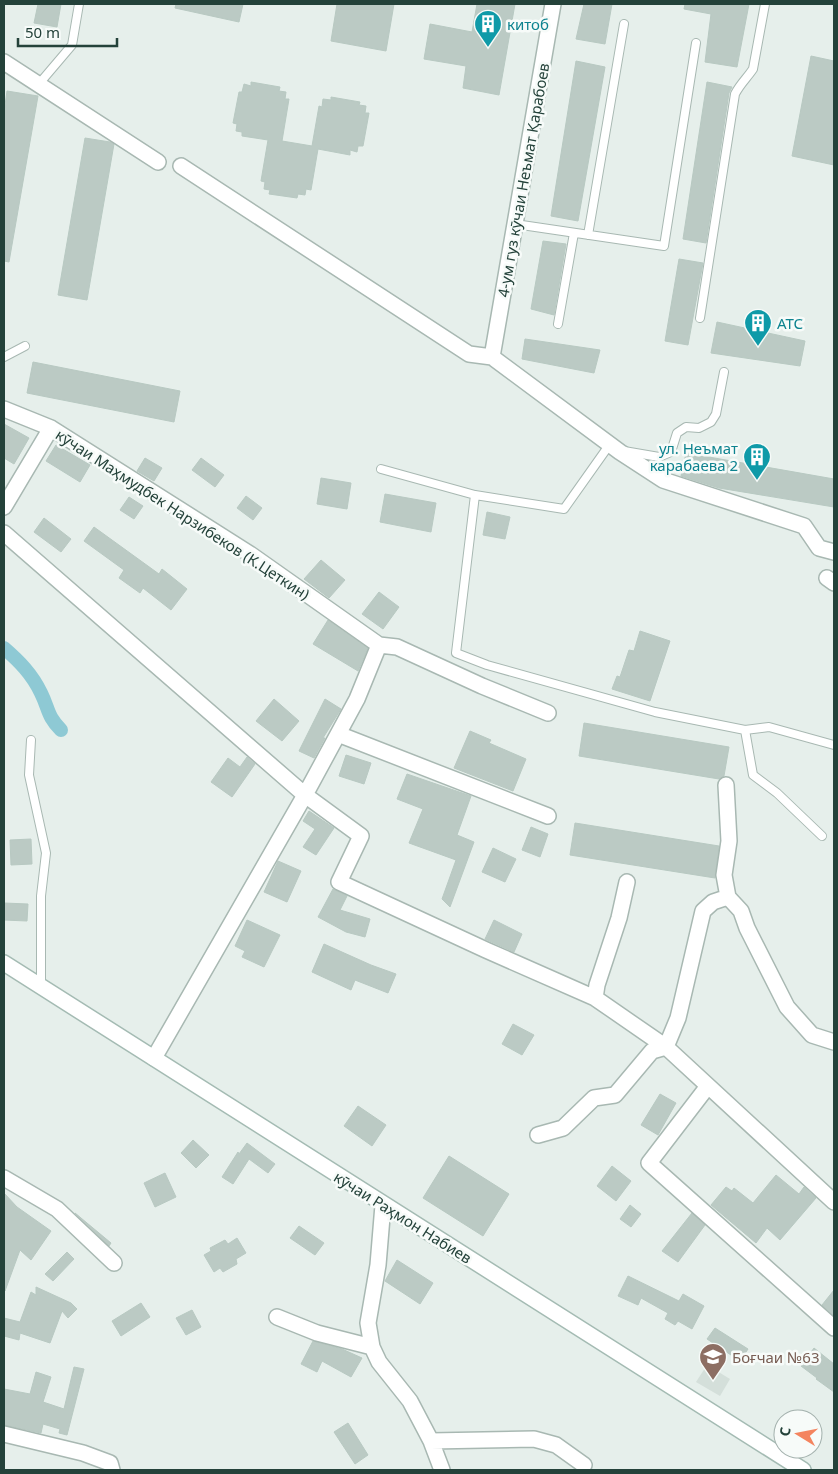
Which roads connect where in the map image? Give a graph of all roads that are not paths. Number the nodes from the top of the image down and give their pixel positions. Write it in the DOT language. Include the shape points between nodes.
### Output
graph roads {
  1 [pos="79,4"];
  2 [pos="553,4"];
  3 [pos="765,4"];
  4 [pos="624,24"];
  5 [pos="696,44"];
  6 [pos="4,62"];
  7 [pos="38,85"];
  8 [pos="158,162"];
  9 [pos="181,166"];
  10 [pos="515,224"];
  11 [pos="574,233"];
  12 [pos="588,235"];
  13 [pos="700,318"];
  14 [pos="558,324"];
  15 [pos="25,346"];
  16 [pos="4,357"];
  17 [pos="492,357"];
  18 [pos="724,372"];
  19 [pos="4,409"];
  20 [pos="51,428"];
  21 [pos="615,448"];
  22 [pos="380,469"];
  23 [pos="475,495"];
  24 [pos="4,507"];
  25 [pos="4,533"];
  26 [pos="834,552"];
  27 [pos="379,645"];
  28 [pos="548,713"];
  29 [pos="745,730"];
  30 [pos="338,734"];
  31 [pos="31,740"];
  32 [pos="834,744"];
  33 [pos="726,786"];
  34 [pos="304,795"];
  35 [pos="548,816"];
  36 [pos="822,836"];
  37 [pos="627,882"];
  38 [pos="728,897"];
  39 [pos="4,963"];
  40 [pos="41,987"];
  41 [pos="596,998"];
  42 [pos="834,1042"];
  43 [pos="666,1047"];
  44 [pos="154,1058"];
  45 [pos="708,1086"];
  46 [pos="538,1135"];
  47 [pos="4,1178"];
  48 [pos="834,1202"];
  49 [pos="383,1205"];
  50 [pos="114,1263"];
  51 [pos="277,1317"];
  52 [pos="834,1328"];
  53 [pos="372,1348"];
  54 [pos="4,1434"];
  55 [pos="430,1441"];
  56 [pos="584,1465"];
  57 [pos="112,1470"];
  58 [pos="442,1470"];
  59 [pos="803,1470"];
  1 -- 7 [label="lane" via="72,45"];
  2 -- 10 [label="street, 4-ум гуз кӯчаи Неъмат Қарабоев"];
  3 -- 13 [label="lane" via="753,69 735,94"];
  4 -- 12 [label="lane"];
  5 -- 12 [label="lane" via="664,246"];
  6 -- 7 [label="street"];
  7 -- 8 [label="street"];
  9 -- 17 [label="street" via="469,354"];
  10 -- 11 [label="lane"];
  10 -- 17 [label="street, 4-ум гуз кӯчаи Неъмат Қарабоев"];
  11 -- 12 [label="lane"];
  11 -- 14 [label="lane"];
  15 -- 16 [label="lane"];
  17 -- 21 [label="street"];
  18 -- 21 [label="lane" via="716,414 711,422 699,428 686,427 677,433 671,452 659,457"];
  19 -- 20 [label="street, кӯчаи Маҳмудбек Нарзибеков (К.Цеткин)"];
  20 -- 24 [label="street"];
  20 -- 27 [label="street, кӯчаи Маҳмудбек Нарзибеков (К.Цеткин)" via="250,554"];
  21 -- 23 [label="lane" via="564,509"];
  21 -- 26 [label="street" via="663,480 804,526 819,548"];
  22 -- 23 [label="lane"];
  23 -- 29 [label="lane" via="456,653 487,665 655,712"];
  25 -- 34 [label="street"];
  27 -- 28 [label="street, кӯчаи Маҳмудбек Нарзибеков (К.Цеткин)" via="397,647"];
  27 -- 30 [label="street" via="357,699"];
  29 -- 32 [label="lane" via="769,727"];
  29 -- 36 [label="lane" via="753,775"];
  30 -- 34 [label="street"];
  30 -- 35 [label="street"];
  31 -- 40 [label="lane" via="28,775 46,853 41,896"];
  33 -- 38 [label="street" via="729,841 724,875"];
  34 -- 41 [label="street" via="361,836 339,882"];
  34 -- 44 [label="street"];
  37 -- 41 [label="street"];
  38 -- 42 [label="street" via="741,911 787,1007 812,1035"];
  38 -- 43 [label="street" via="713,902 703,911 678,1018"];
  39 -- 40 [label="street, кӯчаи Раҳмон Набиев"];
  40 -- 44 [label="street, кӯчаи Раҳмон Набиев"];
  41 -- 43 [label="street"];
  43 -- 45 [label="street"];
  43 -- 46 [label="street" via="652,1051 615,1096 594,1098 562,1128"];
  44 -- 49 [label="street, кӯчаи Раҳмон Набиев"];
  45 -- 48 [label="street"];
  45 -- 52 [label="street" via="649,1163"];
  47 -- 50 [label="street" via="57,1209"];
  49 -- 53 [label="street" via="378,1265 368,1323"];
  49 -- 59 [label="street, кӯчаи Раҳмон Набиев"];
  51 -- 53 [label="street" via="317,1333"];
  53 -- 55 [label="street" via="410,1401"];
  54 -- 57 [label="street" via="83,1453 110,1463"];
  55 -- 56 [label="street" via="534,1439 556,1445"];
  55 -- 58 [label="street"];
}
